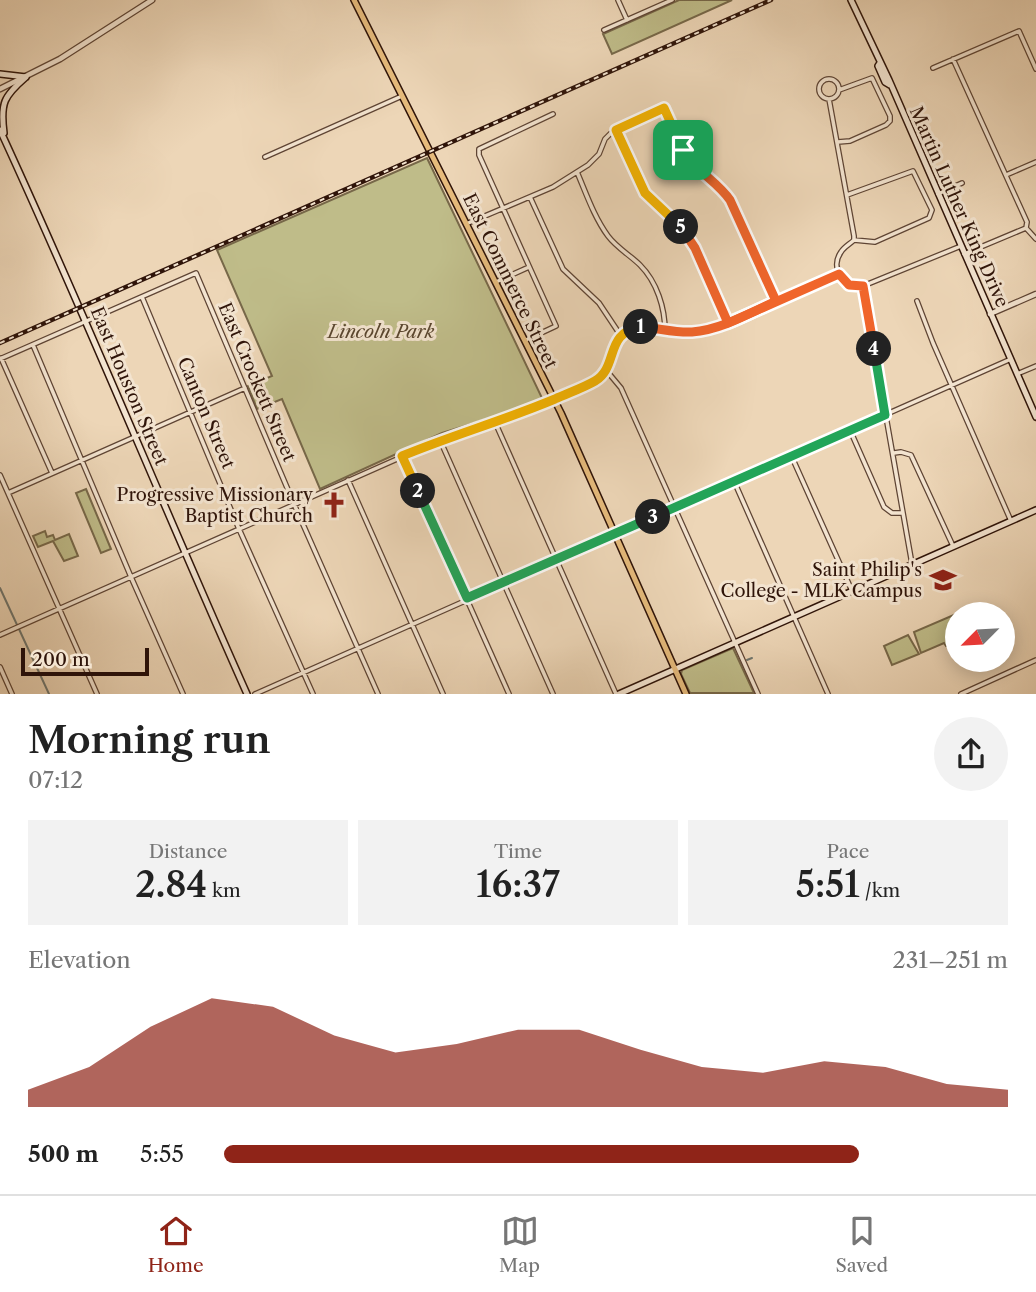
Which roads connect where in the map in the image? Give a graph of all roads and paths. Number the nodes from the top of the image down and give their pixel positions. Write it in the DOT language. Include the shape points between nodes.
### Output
graph roads {
  1 [pos="152,0"];
  2 [pos="354,0"];
  3 [pos="618,0"];
  4 [pos="672,0"];
  5 [pos="851,0"];
  6 [pos="627,20"];
  7 [pos="604,30"];
  8 [pos="953,59"];
  9 [pos="933,68"];
  10 [pos="1036,69"];
  11 [pos="0,74"];
  12 [pos="26,77"];
  13 [pos="0,89"];
  14 [pos="839,90"];
  15 [pos="402,96"];
  16 [pos="829,99"];
  17 [pos="553,114"];
  18 [pos="0,130"];
  19 [pos="616,130"];
  20 [pos="5,140"];
  21 [pos="838,142"];
  22 [pos="265,157"];
  23 [pos="1036,162"];
  24 [pos="577,171"];
  25 [pos="1006,175"];
  26 [pos="962,183"];
  27 [pos="938,194"];
  28 [pos="847,195"];
  29 [pos="530,197"];
  30 [pos="503,208"];
  31 [pos="466,224"];
  32 [pos="1026,228"];
  33 [pos="1036,239"];
  34 [pos="854,240"];
  35 [pos="961,246"];
  36 [pos="964,254"];
  37 [pos="529,267"];
  38 [pos="839,274"];
  39 [pos="494,282"];
  40 [pos="863,286"];
  41 [pos="584,290"];
  42 [pos="1036,294"];
  43 [pos="142,297"];
  44 [pos="579,297"];
  45 [pos="776,301"];
  46 [pos="918,302"];
  47 [pos="990,314"];
  48 [pos="86,321"];
  49 [pos="728,323"];
  50 [pos="665,331"];
  51 [pos="621,336"];
  52 [pos="524,341"];
  53 [pos="33,344"];
  54 [pos="1,358"];
  55 [pos="1010,359"];
  56 [pos="1036,366"];
  57 [pos="606,370"];
  58 [pos="1017,374"];
  59 [pos="952,384"];
  60 [pos="245,388"];
  61 [pos="554,400"];
  62 [pos="190,412"];
  63 [pos="885,415"];
  64 [pos="1036,417"];
  65 [pos="495,422"];
  66 [pos="850,430"];
  67 [pos="135,436"];
  68 [pos="440,440"];
  69 [pos="894,453"];
  70 [pos="791,455"];
  71 [pos="402,456"];
  72 [pos="81,460"];
  73 [pos="52,474"];
  74 [pos="0,475"];
  75 [pos="348,480"];
  76 [pos="733,480"];
  77 [pos="8,494"];
  78 [pos="294,504"];
  79 [pos="675,507"];
  80 [pos="1036,510"];
  81 [pos="903,513"];
  82 [pos="1011,521"];
  83 [pos="239,529"];
  84 [pos="614,534"];
  85 [pos="953,546"];
  86 [pos="184,553"];
  87 [pos="556,559"];
  88 [pos="912,564"];
  89 [pos="131,577"];
  90 [pos="503,582"];
  91 [pos="852,591"];
  92 [pos="467,598"];
  93 [pos="59,609"];
  94 [pos="793,617"];
  95 [pos="412,623"];
  96 [pos="0,635"];
  97 [pos="735,642"];
  98 [pos="358,648"];
  99 [pos="1036,660"];
  100 [pos="0,667"];
  101 [pos="675,669"];
  102 [pos="303,672"];
  103 [pos="963,693"];
  104 [pos="12,694"];
  105 [pos="97,694"];
  106 [pos="183,694"];
  107 [pos="247,694"];
  108 [pos="254,694"];
  109 [pos="313,694"];
  110 [pos="378,694"];
  111 [pos="443,694"];
  112 [pos="509,694"];
  113 [pos="553,694"];
  114 [pos="617,694"];
  115 [pos="686,694"];
  116 [pos="758,694"];
  117 [pos="828,694"];
  1 -- 12 [label="street"];
  2 -- 15 [label="main road, East Commerce Street"];
  3 -- 6 [label="street"];
  4 -- 6 [label="street"];
  5 -- 27 [label="main road, Martin Luther King Drive"];
  6 -- 7 [label="street"];
  8 -- 9 [label="street"];
  8 -- 10 [label="street" via="1019,31"];
  8 -- 25 [label="street"];
  11 -- 12 [label="main road"];
  12 -- 13 [label="street"];
  12 -- 20 [label="main road" via="5,98"];
  14 -- 16 [label="street"];
  14 -- 16 [label="street" via="832,80 823,82 820,91"];
  14 -- 21 [label="street" via="872,78 890,121 850,141"];
  15 -- 22 [label="street"];
  15 -- 31 [label="main road, East Commerce Street"];
  16 -- 21 [label="street"];
  17 -- 30 [label="street" via="479,149"];
  18 -- 20 [label="main road, East Houston Street"];
  19 -- 24 [label="street" via="605,139 594,161"];
  19 -- 45 [label="street" via="664,108 686,156 720,187 734,207"];
  19 -- 49 [label="street" via="645,193 690,238"];
  20 -- 48 [label="main road, East Houston Street"];
  21 -- 28 [label="street"];
  23 -- 25 [label="street"];
  24 -- 29 [label="street"];
  24 -- 50 [label="street" via="597,219 652,282 664,309"];
  25 -- 32 [label="street"];
  26 -- 27 [label="street"];
  27 -- 35 [label="main road, Martin Luther King Drive"];
  28 -- 34 [label="street"];
  28 -- 34 [label="street" via="914,171 932,210 929,218 875,242"];
  29 -- 30 [label="street"];
  29 -- 41 [label="street" via="563,269"];
  30 -- 31 [label="street"];
  30 -- 37 [label="street"];
  31 -- 39 [label="main road, East Commerce Street"];
  32 -- 33 [label="street"];
  32 -- 36 [label="street"];
  34 -- 38 [label="street" via="839,255"];
  35 -- 36 [label="main road, Martin Luther King Drive"];
  35 -- 40 [label="street"];
  36 -- 47 [label="main road, Martin Luther King Drive"];
  37 -- 39 [label="street"];
  37 -- 52 [label="street" via="556,326"];
  38 -- 40 [label="street" via="849,285"];
  38 -- 45 [label="street"];
  39 -- 52 [label="main road, East Commerce Street"];
  40 -- 63 [label="street"];
  41 -- 44 [label="street"];
  41 -- 51 [label="street" via="607,313"];
  42 -- 47 [label="street"];
  43 -- 48 [label="street"];
  43 -- 60 [label="street, East Crockett Street" via="196,273"];
  43 -- 62 [label="street, Canton Street"];
  45 -- 49 [label="street"];
  46 -- 59 [label="street"];
  47 -- 55 [label="main road, Martin Luther King Drive"];
  48 -- 53 [label="street"];
  48 -- 67 [label="main road, East Houston Street"];
  49 -- 50 [label="street" via="700,331"];
  50 -- 51 [label="street" via="642,327"];
  51 -- 57 [label="street"];
  52 -- 61 [label="main road, East Commerce Street"];
  53 -- 54 [label="street"];
  53 -- 72 [label="street"];
  54 -- 73 [label="street"];
  55 -- 58 [label="main road, Martin Luther King Drive"];
  55 -- 59 [label="street"];
  56 -- 58 [label="street"];
  57 -- 61 [label="street" via="595,382"];
  57 -- 79 [label="street" via="621,387"];
  58 -- 64 [label="main road, Martin Luther King Drive"];
  59 -- 63 [label="street"];
  59 -- 82 [label="street"];
  60 -- 62 [label="street"];
  60 -- 78 [label="street, East Crockett Street"];
  61 -- 65 [label="street"];
  61 -- 84 [label="main road, East Commerce Street"];
  62 -- 67 [label="street"];
  62 -- 83 [label="street, Canton Street"];
  63 -- 66 [label="street"];
  63 -- 69 [label="street"];
  65 -- 68 [label="street"];
  65 -- 87 [label="street"];
  66 -- 70 [label="street"];
  66 -- 81 [label="street" via="884,507"];
  67 -- 72 [label="street"];
  67 -- 86 [label="main road, East Houston Street"];
  68 -- 71 [label="street"];
  68 -- 90 [label="street"];
  69 -- 81 [label="street"];
  69 -- 85 [label="street" via="911,456"];
  70 -- 76 [label="street"];
  70 -- 91 [label="street"];
  71 -- 75 [label="street"];
  71 -- 92 [label="street"];
  72 -- 73 [label="street"];
  72 -- 89 [label="street"];
  73 -- 77 [label="street"];
  74 -- 77 [label="street"];
  75 -- 78 [label="street"];
  75 -- 95 [label="street"];
  76 -- 79 [label="street"];
  76 -- 94 [label="street"];
  77 -- 93 [label="street"];
  78 -- 83 [label="street"];
  78 -- 98 [label="street, East Crockett Street"];
  79 -- 84 [label="street"];
  79 -- 97 [label="street"];
  80 -- 82 [label="main road"];
  81 -- 88 [label="street"];
  82 -- 85 [label="main road"];
  83 -- 86 [label="street"];
  83 -- 102 [label="street, Canton Street"];
  84 -- 87 [label="street"];
  84 -- 101 [label="main road, East Commerce Street"];
  85 -- 88 [label="main road"];
  86 -- 89 [label="street"];
  86 -- 107 [label="main road, East Houston Street"];
  87 -- 90 [label="street"];
  87 -- 114 [label="street"];
  88 -- 91 [label="main road"];
  89 -- 93 [label="street"];
  89 -- 106 [label="street"];
  90 -- 92 [label="street"];
  90 -- 113 [label="street"];
  91 -- 94 [label="main road"];
  92 -- 95 [label="street"];
  92 -- 112 [label="street"];
  93 -- 96 [label="street"];
  93 -- 105 [label="street"];
  94 -- 97 [label="main road"];
  94 -- 117 [label="street"];
  95 -- 98 [label="street"];
  95 -- 111 [label="street"];
  97 -- 101 [label="main road"];
  97 -- 116 [label="street"];
  98 -- 102 [label="street"];
  98 -- 110 [label="street, East Crockett Street"];
  99 -- 103 [label="street"];
  100 -- 104 [label="street"];
  101 -- 114 [label="main road"];
  101 -- 115 [label="main road, East Commerce Street"];
  102 -- 108 [label="street"];
  102 -- 109 [label="street, Canton Street"];
}
